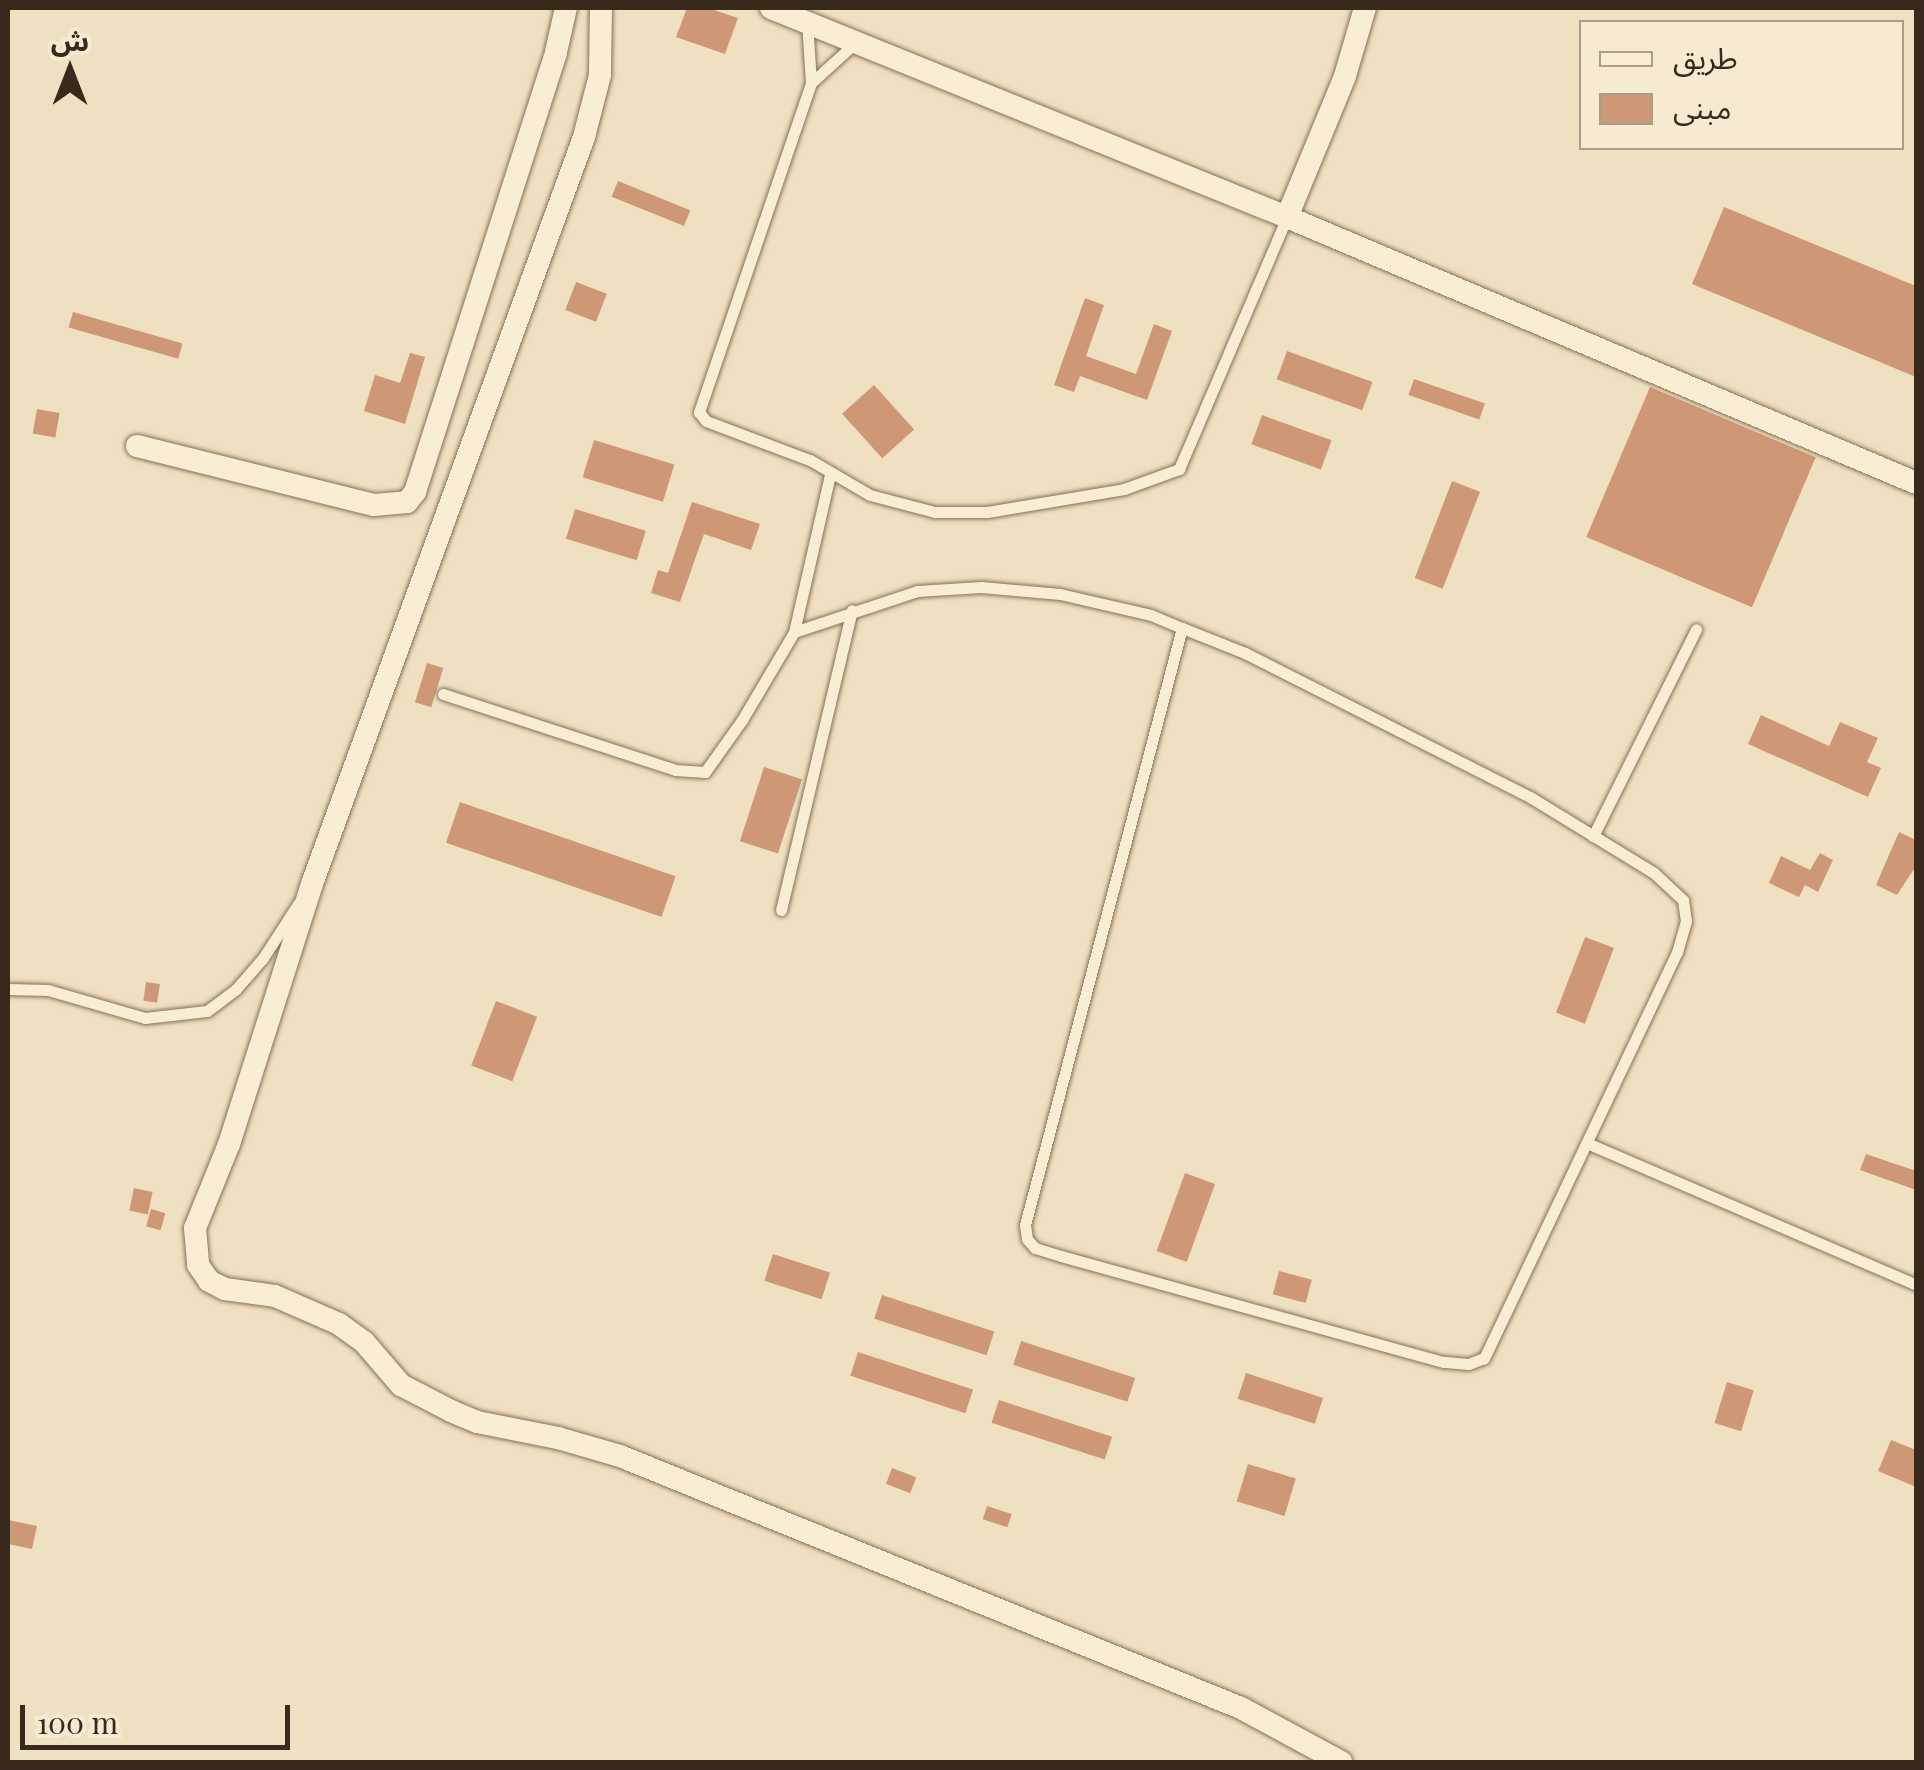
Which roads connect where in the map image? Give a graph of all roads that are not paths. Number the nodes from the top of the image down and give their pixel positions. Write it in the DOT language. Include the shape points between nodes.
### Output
graph roads {
  1 [pos="566,8"];
  2 [pos="601,8"];
  3 [pos="771,8"];
  4 [pos="1364,8"];
  5 [pos="807,22"];
  6 [pos="856,42"];
  7 [pos="811,83"];
  8 [pos="1287,217"];
  9 [pos="138,446"];
  10 [pos="830,475"];
  11 [pos="1916,483"];
  12 [pos="852,610"];
  13 [pos="1182,628"];
  14 [pos="1696,628"];
  15 [pos="794,632"];
  16 [pos="443,694"];
  17 [pos="1593,836"];
  18 [pos="312,884"];
  19 [pos="781,910"];
  20 [pos="8,990"];
  21 [pos="1587,1143"];
  22 [pos="1916,1285"];
  23 [pos="1341,1762"];
  1 -- 9 [label="street" via="416,492 407,502 374,505"];
  2 -- 18 [label="street" via="600,74 561,210"];
  3 -- 5 [label="street"];
  4 -- 8 [label="street" via="1345,76"];
  5 -- 6 [label="street"];
  5 -- 7 [label="lane"];
  6 -- 7 [label="lane"];
  6 -- 8 [label="street"];
  7 -- 10 [label="lane" via="698,407 706,420 810,460"];
  8 -- 10 [label="lane" via="1179,469 1124,489 987,512 904,506"];
  8 -- 11 [label="street"];
  10 -- 15 [label="lane"];
  12 -- 13 [label="lane" via="917,591 981,587 1107,602"];
  12 -- 15 [label="lane"];
  12 -- 19 [label="lane"];
  13 -- 17 [label="lane" via="1376,717"];
  13 -- 21 [label="lane" via="1025,1226 1027,1239 1061,1256 1468,1364 1493,1346"];
  14 -- 17 [label="lane"];
  15 -- 16 [label="lane" via="719,756 697,775"];
  17 -- 21 [label="lane" via="1654,874 1682,900 1686,921"];
  18 -- 20 [label="lane" via="263,958 207,1011 145,1018 48,990"];
  18 -- 23 [label="street" via="229,1144 195,1228 196,1256 209,1281 274,1296 339,1324 401,1385 464,1416 620,1456 1224,1701"];
  21 -- 22 [label="lane"];
}
